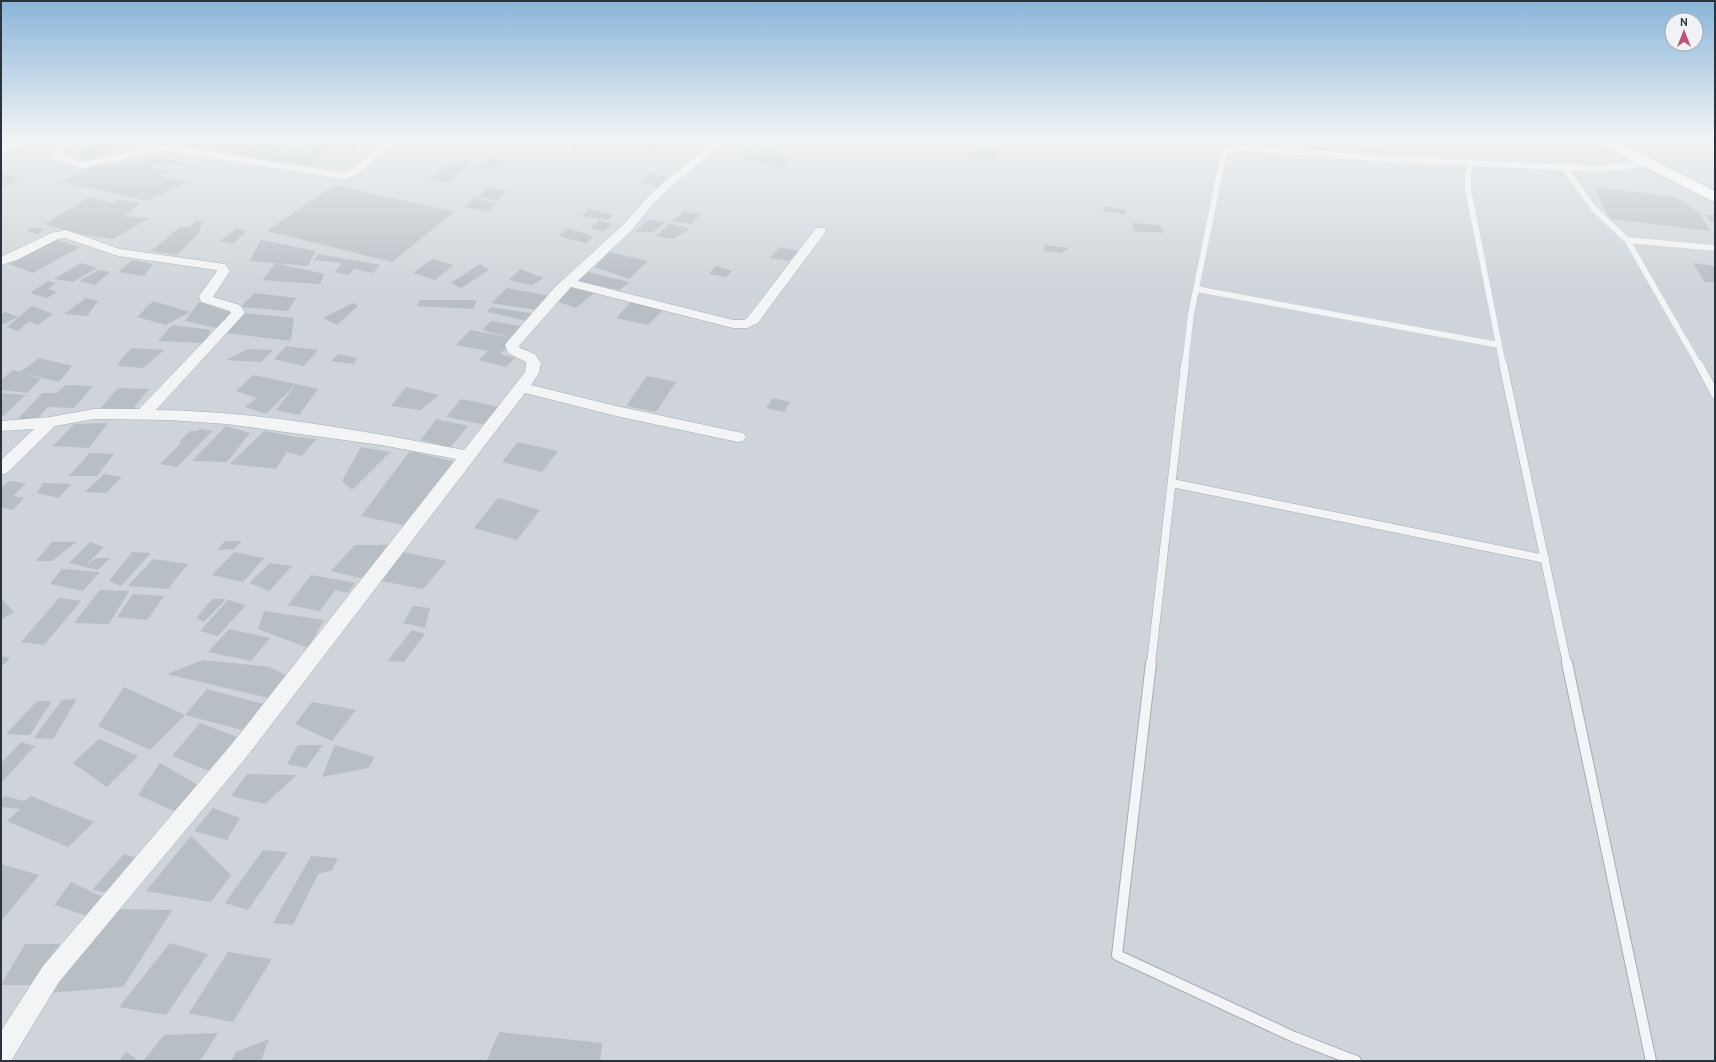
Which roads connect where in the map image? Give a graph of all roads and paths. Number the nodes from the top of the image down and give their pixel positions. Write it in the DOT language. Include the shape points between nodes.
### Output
graph roads {
  1 [pos="664,189"];
  2 [pos="1216,189"];
  3 [pos="1468,189"];
  4 [pos="1579,189"];
  5 [pos="1698,189"];
  6 [pos="1715,197"];
  7 [pos="820,231"];
  8 [pos="1627,240"];
  9 [pos="1715,248"];
  10 [pos="1,261"];
  11 [pos="568,282"];
  12 [pos="1196,289"];
  13 [pos="1499,345"];
  14 [pos="521,387"];
  15 [pos="1715,394"];
  16 [pos="143,414"];
  17 [pos="50,422"];
  18 [pos="1,426"];
  19 [pos="738,437"];
  20 [pos="467,456"];
  21 [pos="1,469"];
  22 [pos="1172,483"];
  23 [pos="1545,559"];
  24 [pos="1,1054"];
  25 [pos="1356,1061"];
  26 [pos="1651,1061"];
  1 -- 11 [label="street" via="628,227"];
  2 -- 12 [label="lane"];
  3 -- 13 [label="lane"];
  4 -- 8 [label="lane" via="1594,209"];
  5 -- 6 [label="main road"];
  7 -- 11 [label="street" via="753,320 747,324 733,324"];
  8 -- 9 [label="lane"];
  8 -- 15 [label="lane"];
  10 -- 16 [label="street" via="13,258 55,236 66,234 118,252 201,264 224,271 206,299 235,308 238,313"];
  11 -- 14 [label="street" via="512,345 513,350 533,361 532,373"];
  12 -- 13 [label="lane"];
  12 -- 22 [label="lane"];
  13 -- 23 [label="lane"];
  14 -- 19 [label="street" via="616,411"];
  14 -- 20 [label="street"];
  16 -- 17 [label="street" via="94,414"];
  16 -- 20 [label="street" via="226,418 381,440"];
  17 -- 18 [label="street"];
  17 -- 21 [label="street"];
  20 -- 24 [label="street" via="238,752 51,974"];
  22 -- 23 [label="lane"];
  22 -- 25 [label="lane" via="1117,955 1294,1037"];
  23 -- 26 [label="lane"];
}
